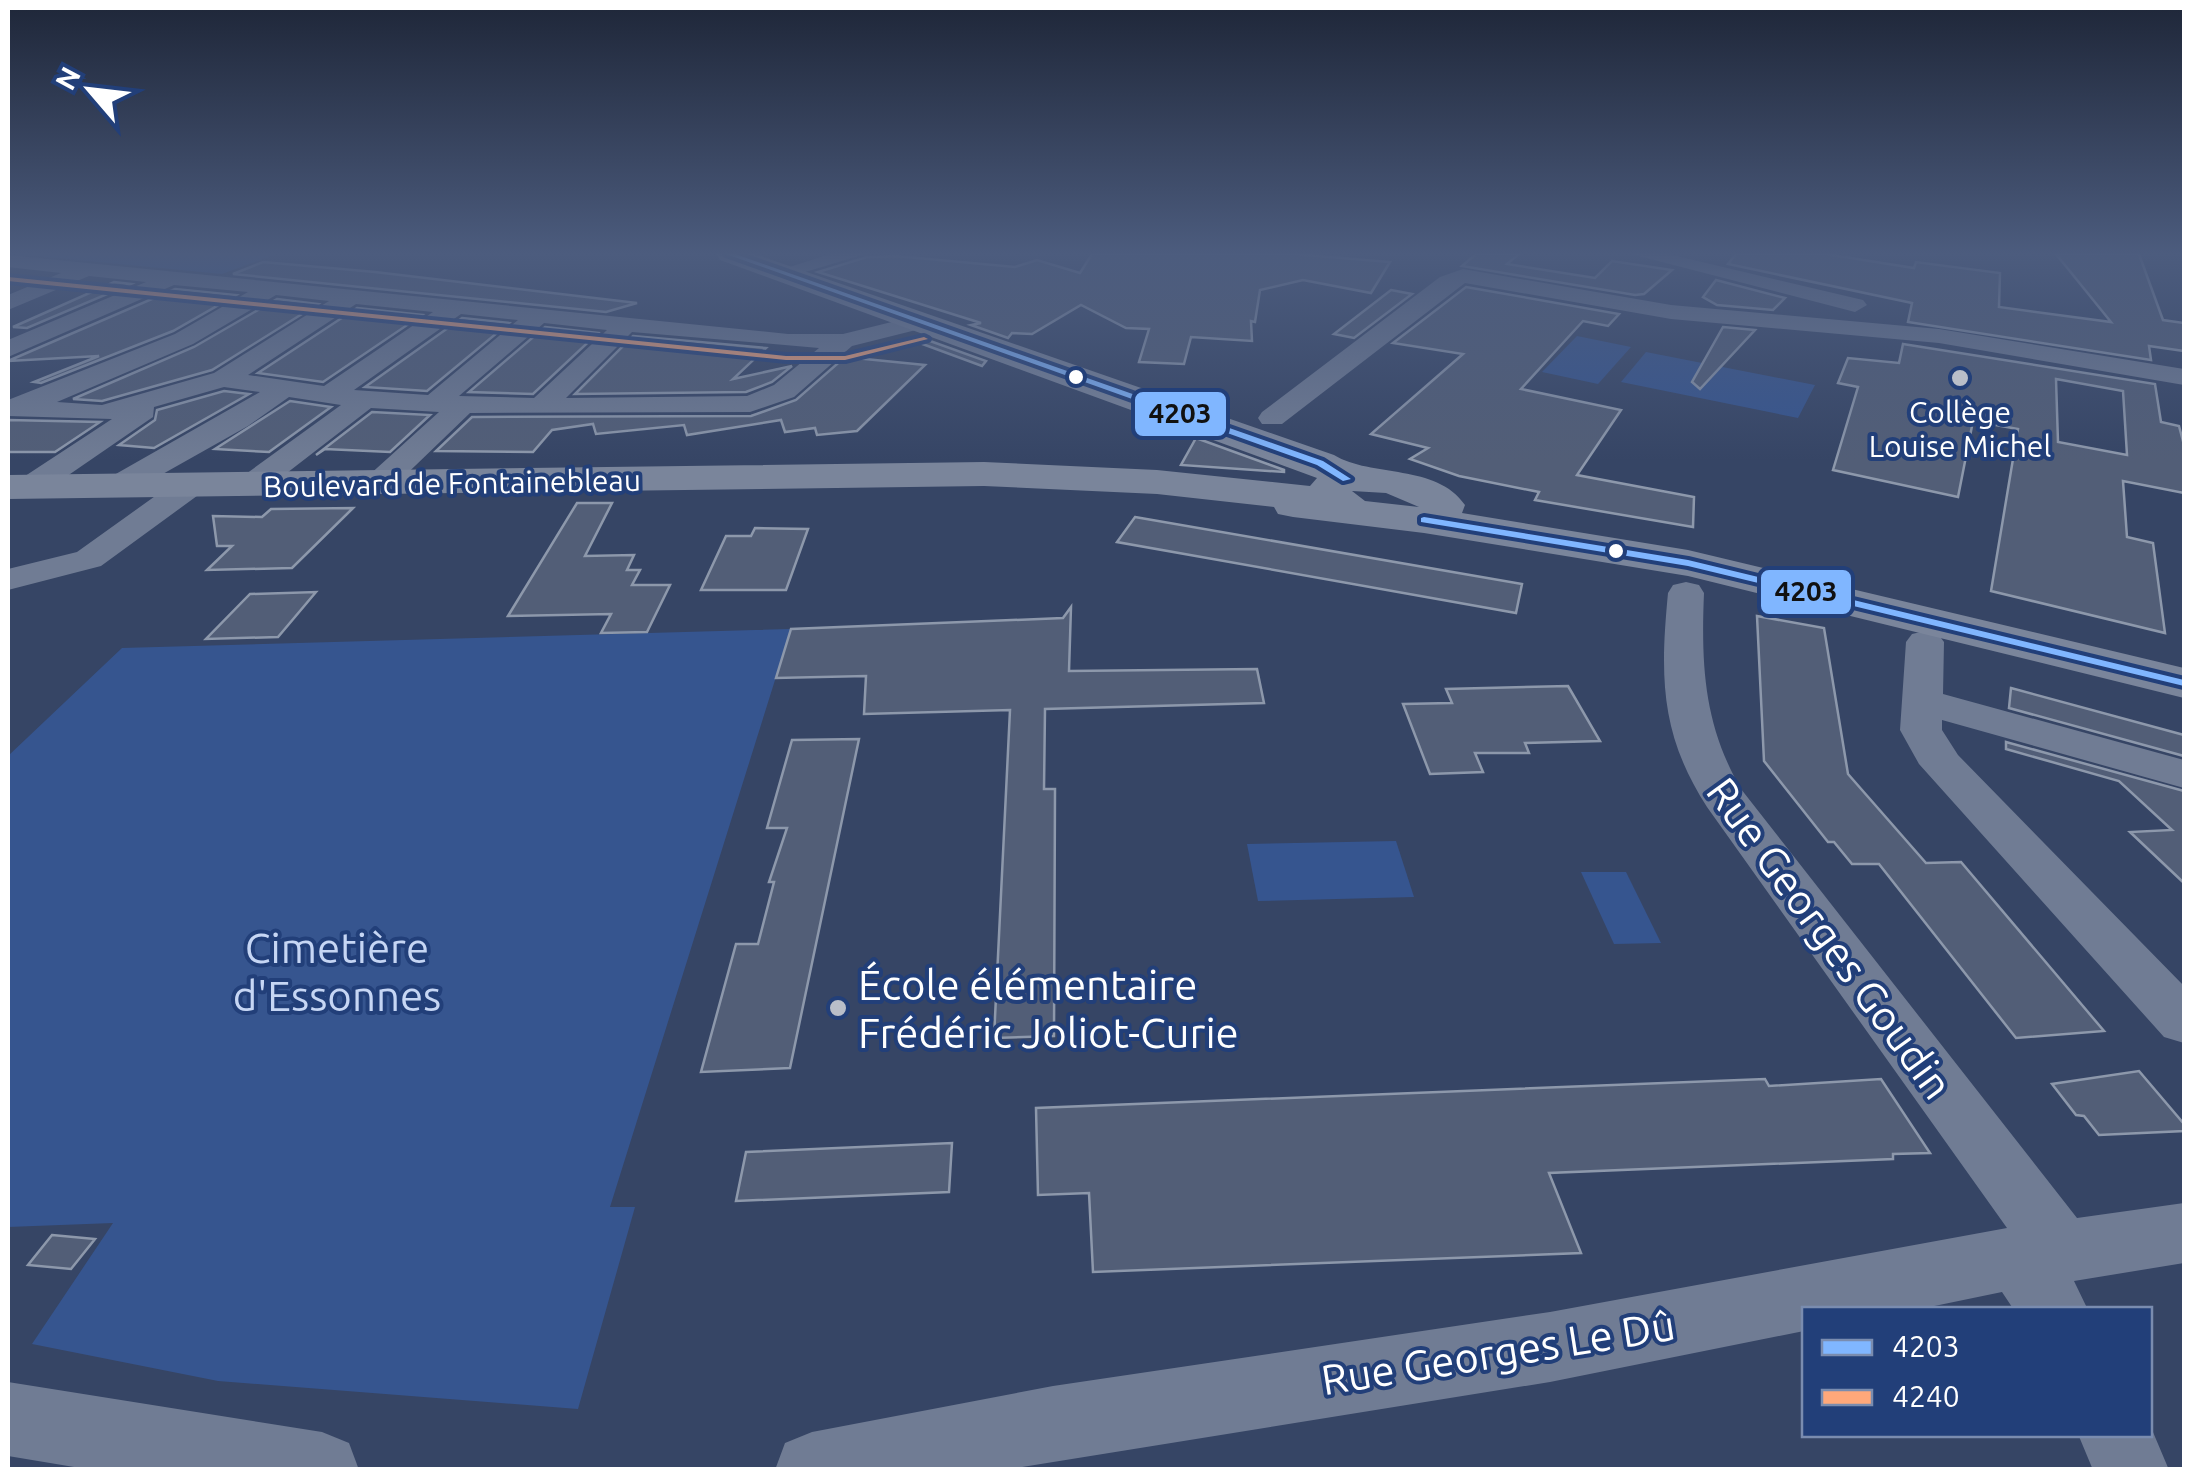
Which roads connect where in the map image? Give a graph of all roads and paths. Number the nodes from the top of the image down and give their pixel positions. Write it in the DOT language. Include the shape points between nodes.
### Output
graph roads {
  1 [pos="83,323"];
  2 [pos="110,323"];
  3 [pos="210,323"];
  4 [pos="311,323"];
  5 [pos="428,323"];
  6 [pos="532,323"];
  7 [pos="585,323"];
  8 [pos="916,323"];
  9 [pos="923,323"];
  10 [pos="1400,323"];
  11 [pos="1802,323"];
  12 [pos="1959,323"];
  13 [pos="624,327"];
  14 [pos="843,341"];
  15 [pos="44,342"];
  16 [pos="8,349"];
  17 [pos="2184,364"];
  18 [pos="2184,377"];
  19 [pos="223,378"];
  20 [pos="284,388"];
  21 [pos="329,395"];
  22 [pos="365,400"];
  23 [pos="451,402"];
  24 [pos="148,403"];
  25 [pos="542,406"];
  26 [pos="12,408"];
  27 [pos="1272,418"];
  28 [pos="378,484"];
  29 [pos="118,486"];
  30 [pos="190,486"];
  31 [pos="250,486"];
  32 [pos="19,487"];
  33 [pos="1342,497"];
  34 [pos="1434,513"];
  35 [pos="8,580"];
  36 [pos="1686,593"];
  37 [pos="1925,642"];
  38 [pos="2184,669"];
  39 [pos="2184,684"];
  40 [pos="1922,700"];
  41 [pos="2184,774"];
  42 [pos="2184,1021"];
  43 [pos="2184,1234"];
  44 [pos="2044,1273"];
  45 [pos="1817,1307"];
  46 [pos="1802,1309"];
  47 [pos="8,1419"];
  48 [pos="2117,1437"];
  49 [pos="322,1470"];
  50 [pos="812,1470"];
  51 [pos="2132,1470"];
  1 -- 15 [label="street"];
  2 -- 15 [label="street" via="80,337"];
  3 -- 26 [label="street"];
  4 -- 19 [label="street"];
  5 -- 21 [label="street"];
  6 -- 23 [label="street"];
  7 -- 13 [label="street"];
  8 -- 14 [label="street"];
  9 -- 33 [label="main road" via="1320,463"];
  10 -- 27 [label="street"];
  11 -- 18 [label="street"];
  12 -- 17 [label="street"];
  13 -- 14 [label="street"];
  13 -- 25 [label="street"];
  14 -- 25 [label="street" via="784,391 750,404"];
  15 -- 16 [label="street"];
  19 -- 20 [label="street"];
  19 -- 24 [label="street"];
  20 -- 21 [label="street"];
  20 -- 29 [label="street"];
  21 -- 22 [label="street"];
  22 -- 23 [label="street"];
  22 -- 31 [label="street"];
  23 -- 25 [label="street"];
  23 -- 28 [label="street"];
  24 -- 26 [label="street" via="80,414"];
  24 -- 32 [label="street"];
  28 -- 31 [label="main road, Boulevard de Fontainebleau"];
  28 -- 33 [label="main road, Boulevard de Fontainebleau" via="896,476"];
  29 -- 30 [label="main road, Boulevard de Fontainebleau"];
  29 -- 32 [label="main road, Boulevard de Fontainebleau"];
  30 -- 31 [label="main road, Boulevard de Fontainebleau"];
  30 -- 35 [label="street" via="89,559"];
  33 -- 34 [label="main road" via="1422,492"];
  34 -- 38 [label="main road" via="1749,565"];
  34 -- 39 [label="main road" via="1688,563"];
  36 -- 44 [label="street, Rue Georges Goudin" via="1680,692 1700,758"];
  37 -- 40 [label="street"];
  40 -- 41 [label="street"];
  40 -- 42 [label="street" via="1922,730 1941,764"];
  43 -- 44 [label="street, Rue Georges Le Dû"];
  44 -- 45 [label="street, Rue Georges Le Dû"];
  46 -- 50 [label="street, Rue Georges Le Dû" via="1053,1422"];
  47 -- 49 [label="street"];
  48 -- 51 [label="street"];
}
